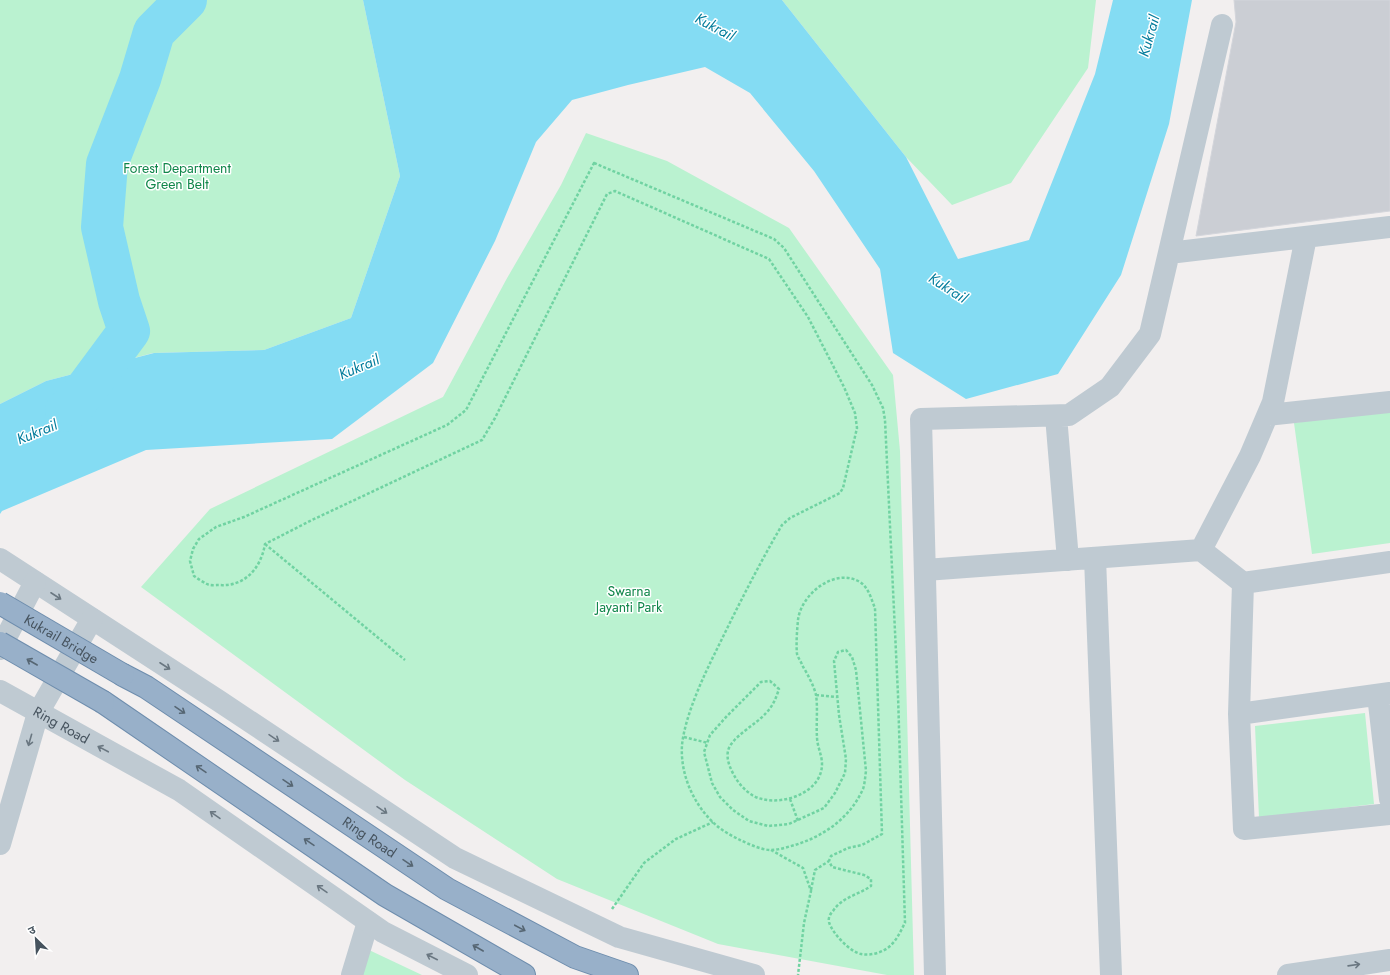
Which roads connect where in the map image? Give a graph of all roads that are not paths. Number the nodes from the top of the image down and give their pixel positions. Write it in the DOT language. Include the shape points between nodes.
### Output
graph roads {
  1 [pos="1222,25"];
  2 [pos="1390,227"];
  3 [pos="1306,237"];
  4 [pos="1169,253"];
  5 [pos="1390,402"];
  6 [pos="1056,416"];
  7 [pos="1268,416"];
  8 [pos="1201,550"];
  9 [pos="1095,558"];
  10 [pos="0,559"];
  11 [pos="1068,560"];
  12 [pos="1390,562"];
  13 [pos="925,570"];
  14 [pos="35,582"];
  15 [pos="1243,583"];
  16 [pos="0,603"];
  17 [pos="92,619"];
  18 [pos="0,643"];
  19 [pos="0,650"];
  20 [pos="123,675"];
  21 [pos="0,692"];
  22 [pos="1384,694"];
  23 [pos="38,713"];
  24 [pos="1239,714"];
  25 [pos="1390,799"];
  26 [pos="1390,814"];
  27 [pos="0,844"];
  28 [pos="368,922"];
  29 [pos="1390,960"];
  30 [pos="352,975"];
  31 [pos="467,975"];
  32 [pos="524,975"];
  33 [pos="628,975"];
  34 [pos="754,975"];
  35 [pos="935,975"];
  36 [pos="1112,975"];
  37 [pos="1288,975"];
  1 -- 4 [label="street"];
  2 -- 3 [label="street"];
  3 -- 4 [label="street"];
  3 -- 7 [label="street"];
  4 -- 6 [label="street" via="1150,334 1110,387 1069,415"];
  5 -- 7 [label="street"];
  6 -- 11 [label="street"];
  6 -- 13 [label="street" via="921,419"];
  7 -- 8 [label="street"];
  8 -- 9 [label="street"];
  8 -- 15 [label="street"];
  9 -- 11 [label="street"];
  9 -- 36 [label="street"];
  10 -- 14 [label="street"];
  11 -- 13 [label="street"];
  12 -- 15 [label="street"];
  13 -- 35 [label="street"];
  14 -- 17 [label="street, one-way"];
  14 -- 19 [label="street"];
  15 -- 24 [label="street"];
  16 -- 20 [label="highway, Kukrail Bridge, bridge"];
  17 -- 23 [label="street"];
  17 -- 34 [label="street, one-way" via="455,858 619,937"];
  32 -- 18 [label="highway, one-way, bridge" via="385,895 103,702"];
  20 -- 33 [label="highway, Ring Road, one-way" via="146,687 447,889 575,956"];
  21 -- 23 [label="street, Ring Road"];
  22 -- 24 [label="street"];
  22 -- 25 [label="street"];
  23 -- 27 [label="street, one-way"];
  28 -- 23 [label="street, Ring Road, one-way" via="180,790"];
  24 -- 26 [label="street" via="1244,829"];
  28 -- 30 [label="street"];
  31 -- 28 [label="street, Ring Road, one-way"];
  37 -- 29 [label="street, one-way"];
}
